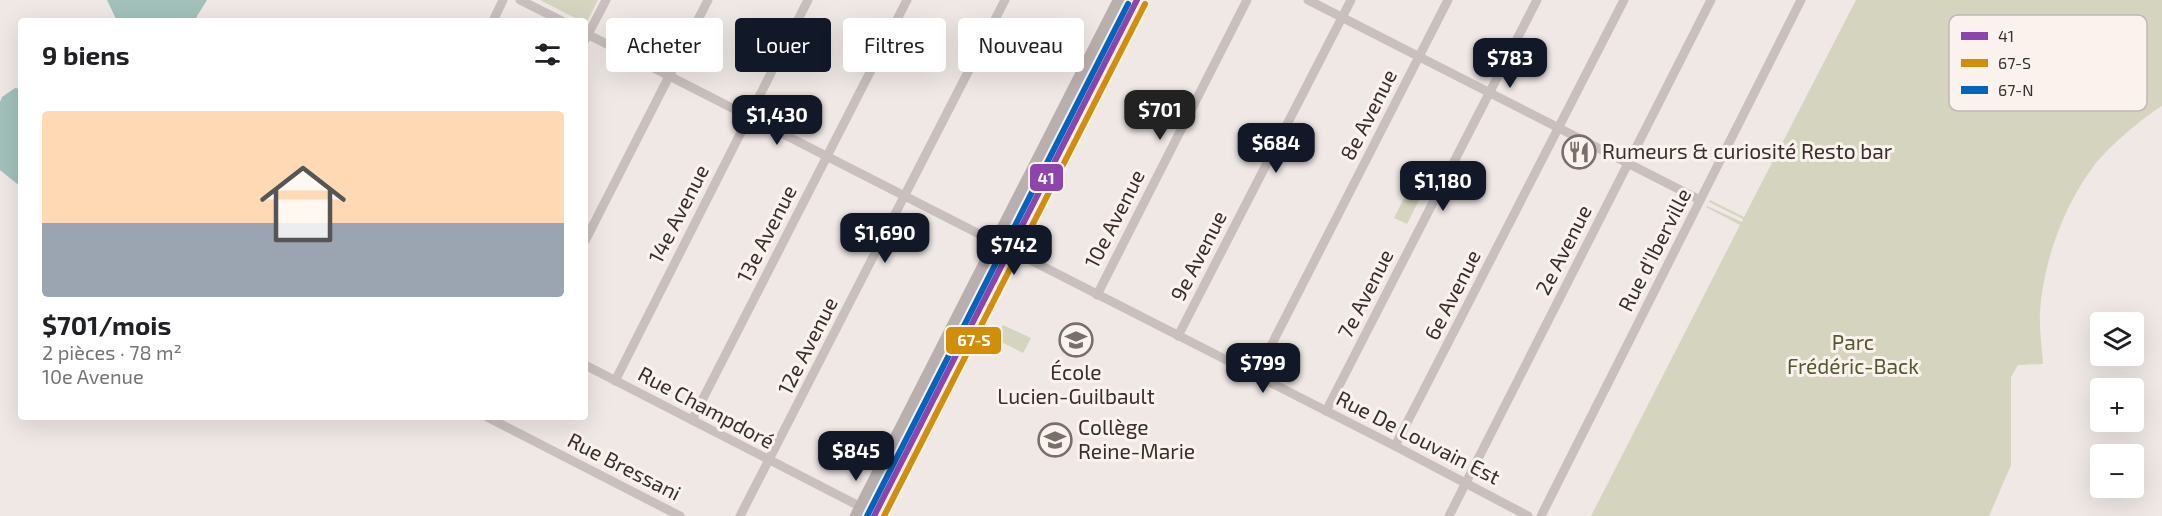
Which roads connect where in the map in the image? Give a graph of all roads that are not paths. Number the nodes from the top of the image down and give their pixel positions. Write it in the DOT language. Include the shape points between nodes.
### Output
graph roads {
  1 [pos="503,0"];
  2 [pos="520,0"];
  3 [pos="606,0"];
  4 [pos="708,0"];
  5 [pos="808,0"];
  6 [pos="907,0"];
  7 [pos="1005,0"];
  8 [pos="1120,0"];
  9 [pos="1137,0"];
  10 [pos="1247,0"];
  11 [pos="1308,0"];
  12 [pos="1350,0"];
  13 [pos="1448,0"];
  14 [pos="1537,0"];
  15 [pos="1624,0"];
  16 [pos="1711,0"];
  17 [pos="1801,0"];
  18 [pos="494,18"];
  19 [pos="556,18"];
  20 [pos="1341,18"];
  21 [pos="588,32"];
  22 [pos="588,37"];
  23 [pos="1419,57"];
  24 [pos="669,76"];
  25 [pos="1490,93"];
  26 [pos="749,117"];
  27 [pos="1559,129"];
  28 [pos="827,156"];
  29 [pos="1628,164"];
  30 [pos="905,196"];
  31 [pos="1700,200"];
  32 [pos="588,235"];
  33 [pos="996,243"];
  34 [pos="1010,250"];
  35 [pos="1097,295"];
  36 [pos="1178,336"];
  37 [pos="588,367"];
  38 [pos="1256,375"];
  39 [pos="615,381"];
  40 [pos="1326,411"];
  41 [pos="493,420"];
  42 [pos="692,420"];
  43 [pos="1395,446"];
  44 [pos="769,461"];
  45 [pos="1466,483"];
  46 [pos="859,512"];
  47 [pos="874,515"];
  48 [pos="680,516"];
  49 [pos="740,516"];
  50 [pos="1449,516"];
  51 [pos="1528,516"];
  52 [pos="1541,516"];
  1 -- 18 [label="street"];
  2 -- 19 [label="street"];
  3 -- 21 [label="street"];
  4 -- 24 [label="street"];
  5 -- 26 [label="street, 14e Avenue"];
  6 -- 28 [label="street, 13e Avenue"];
  7 -- 30 [label="street, 12e Avenue"];
  8 -- 33 [label="main road"];
  9 -- 34 [label="main road"];
  10 -- 35 [label="street, 10e Avenue"];
  11 -- 20 [label="street"];
  12 -- 20 [label="street, 9e Avenue"];
  13 -- 23 [label="street, 8e Avenue"];
  14 -- 25 [label="street, 7e Avenue"];
  15 -- 27 [label="street, 6e Avenue"];
  16 -- 29 [label="street, 2e Avenue"];
  17 -- 31 [label="street, Rue d'Iberville"];
  20 -- 23 [label="street"];
  20 -- 36 [label="street, 9e Avenue"];
  22 -- 24 [label="street, Rue De Louvain Est"];
  23 -- 25 [label="street"];
  23 -- 38 [label="street, 8e Avenue"];
  24 -- 26 [label="street, Rue De Louvain Est"];
  24 -- 32 [label="street"];
  25 -- 27 [label="street"];
  25 -- 40 [label="street, 7e Avenue"];
  26 -- 28 [label="street, Rue De Louvain Est"];
  26 -- 39 [label="street, 14e Avenue"];
  27 -- 29 [label="street"];
  27 -- 43 [label="street, 6e Avenue"];
  28 -- 30 [label="street, Rue De Louvain Est"];
  28 -- 42 [label="street, 13e Avenue"];
  29 -- 31 [label="street"];
  29 -- 45 [label="street, 2e Avenue"];
  30 -- 33 [label="street, Rue De Louvain Est"];
  30 -- 44 [label="street, 12e Avenue"];
  31 -- 52 [label="street, Rue d'Iberville"];
  33 -- 34 [label="street, Rue De Louvain Est"];
  33 -- 46 [label="main road"];
  34 -- 35 [label="street, Rue De Louvain Est"];
  34 -- 47 [label="main road"];
  35 -- 36 [label="street, Rue De Louvain Est"];
  36 -- 38 [label="street, Rue De Louvain Est"];
  37 -- 39 [label="street, Rue Champdoré"];
  38 -- 40 [label="street, Rue De Louvain Est"];
  39 -- 42 [label="street, Rue Champdoré"];
  40 -- 43 [label="street, Rue De Louvain Est"];
  41 -- 48 [label="street, Rue Bressani"];
  42 -- 44 [label="street, Rue Champdoré"];
  43 -- 45 [label="street, Rue De Louvain Est"];
  44 -- 46 [label="street, Rue Champdoré"];
  44 -- 49 [label="street, 12e Avenue"];
  45 -- 50 [label="street, 2e Avenue"];
  45 -- 51 [label="street, Rue De Louvain Est"];
  46 -- 47 [label="street, Rue Champdoré"];
}
